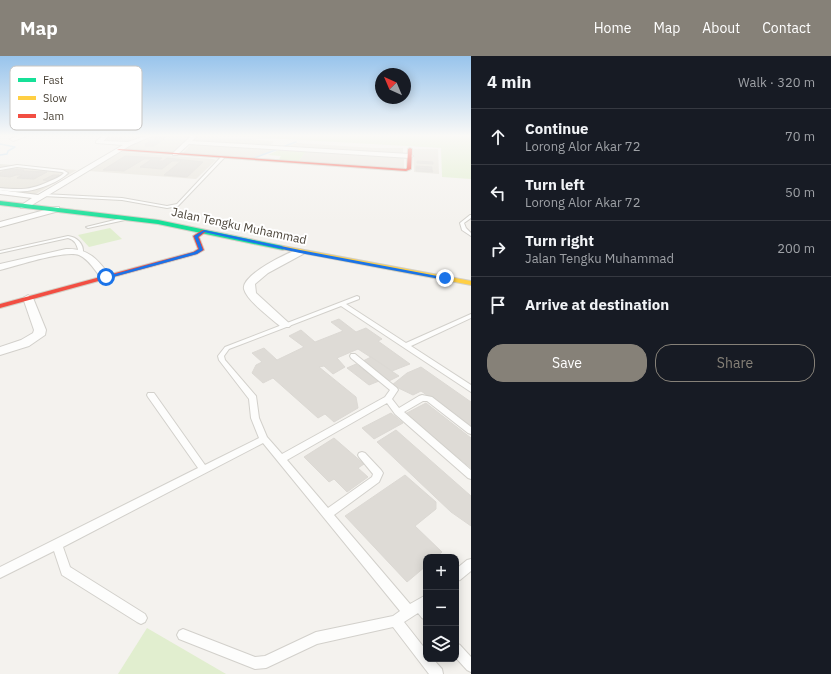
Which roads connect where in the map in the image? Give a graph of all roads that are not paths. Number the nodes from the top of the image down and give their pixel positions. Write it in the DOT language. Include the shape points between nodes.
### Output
graph roads {
  1 [pos="94,165"];
  2 [pos="214,165"];
  3 [pos="325,165"];
  4 [pos="410,165"];
  5 [pos="0,169"];
  6 [pos="42,188"];
  7 [pos="53,189"];
  8 [pos="0,191"];
  9 [pos="41,196"];
  10 [pos="1,203"];
  11 [pos="24,206"];
  12 [pos="56,209"];
  13 [pos="4,216"];
  14 [pos="32,216"];
  15 [pos="471,216"];
  16 [pos="127,218"];
  17 [pos="0,225"];
  18 [pos="88,227"];
  19 [pos="204,231"];
  20 [pos="471,235"];
  21 [pos="247,241"];
  22 [pos="0,252"];
  23 [pos="81,252"];
  24 [pos="300,252"];
  25 [pos="285,260"];
  26 [pos="0,267"];
  27 [pos="106,277"];
  28 [pos="471,283"];
  29 [pos="28,298"];
  30 [pos="357,298"];
  31 [pos="342,304"];
  32 [pos="0,306"];
  33 [pos="471,316"];
  34 [pos="285,325"];
  35 [pos="406,346"];
  36 [pos="0,351"];
  37 [pos="353,356"];
  38 [pos="471,389"];
  39 [pos="151,395"];
  40 [pos="388,399"];
  41 [pos="398,412"];
  42 [pos="471,431"];
  43 [pos="264,440"];
  44 [pos="362,455"];
  45 [pos="280,459"];
  46 [pos="204,470"];
  47 [pos="471,475"];
  48 [pos="326,514"];
  49 [pos="57,545"];
  50 [pos="471,564"];
  51 [pos="0,573"];
  52 [pos="459,574"];
  53 [pos="420,608"];
  54 [pos="141,618"];
  55 [pos="395,621"];
  56 [pos="183,636"];
  57 [pos="459,652"];
  58 [pos="471,666"];
  59 [pos="437,674"];
  1 -- 7 [label="street"];
  2 -- 9 [label="lane" via="178,205 170,207 122,199"];
  3 -- 4 [label="street" via="402,170 410,169"];
  5 -- 6 [label="lane" via="20,166 66,173"];
  6 -- 7 [label="lane"];
  6 -- 8 [label="lane" via="25,192"];
  7 -- 9 [label="street"];
  8 -- 9 [label="street"];
  9 -- 11 [label="street"];
  10 -- 11 [label="street, Jalan Tengku Muhammad"];
  11 -- 12 [label="street, Jalan Tengku Muhammad"];
  12 -- 14 [label="street"];
  12 -- 16 [label="street, Jalan Tengku Muhammad"];
  13 -- 14 [label="street"];
  14 -- 17 [label="street"];
  15 -- 20 [label="lane" via="462,223"];
  16 -- 18 [label="lane"];
  16 -- 19 [label="street, Jalan Tengku Muhammad"];
  19 -- 21 [label="street, Jalan Tengku Muhammad"];
  19 -- 27 [label="street" via="196,236 201,250 195,253"];
  21 -- 24 [label="street, Jalan Tengku Muhammad"];
  21 -- 25 [label="street" via="279,254"];
  22 -- 23 [label="lane" via="68,237 73,238 81,246"];
  23 -- 26 [label="street" via="61,253"];
  23 -- 27 [label="street"];
  24 -- 25 [label="street"];
  24 -- 28 [label="street, Jalan Tengku Muhammad"];
  25 -- 34 [label="street" via="252,280 249,288 252,295"];
  27 -- 29 [label="street"];
  29 -- 32 [label="street"];
  29 -- 36 [label="street" via="40,330 39,335 25,343"];
  30 -- 31 [label="lane"];
  31 -- 34 [label="lane"];
  31 -- 35 [label="lane"];
  33 -- 35 [label="lane"];
  34 -- 43 [label="lane" via="227,348 221,356 254,398 255,418"];
  35 -- 38 [label="lane"];
  37 -- 40 [label="lane" via="394,390"];
  39 -- 46 [label="lane"];
  40 -- 41 [label="lane"];
  40 -- 45 [label="lane"];
  41 -- 42 [label="lane" via="422,398 429,399"];
  41 -- 47 [label="lane"];
  43 -- 45 [label="lane"];
  43 -- 46 [label="lane"];
  44 -- 48 [label="lane" via="378,473 376,479"];
  45 -- 48 [label="lane"];
  46 -- 49 [label="lane"];
  48 -- 53 [label="lane"];
  49 -- 51 [label="lane"];
  49 -- 54 [label="lane" via="66,571"];
  50 -- 52 [label="lane"];
  53 -- 55 [label="lane"];
  55 -- 56 [label="lane" via="316,638 266,662 254,663"];
  55 -- 59 [label="lane"];
  57 -- 58 [label="lane"];
}
